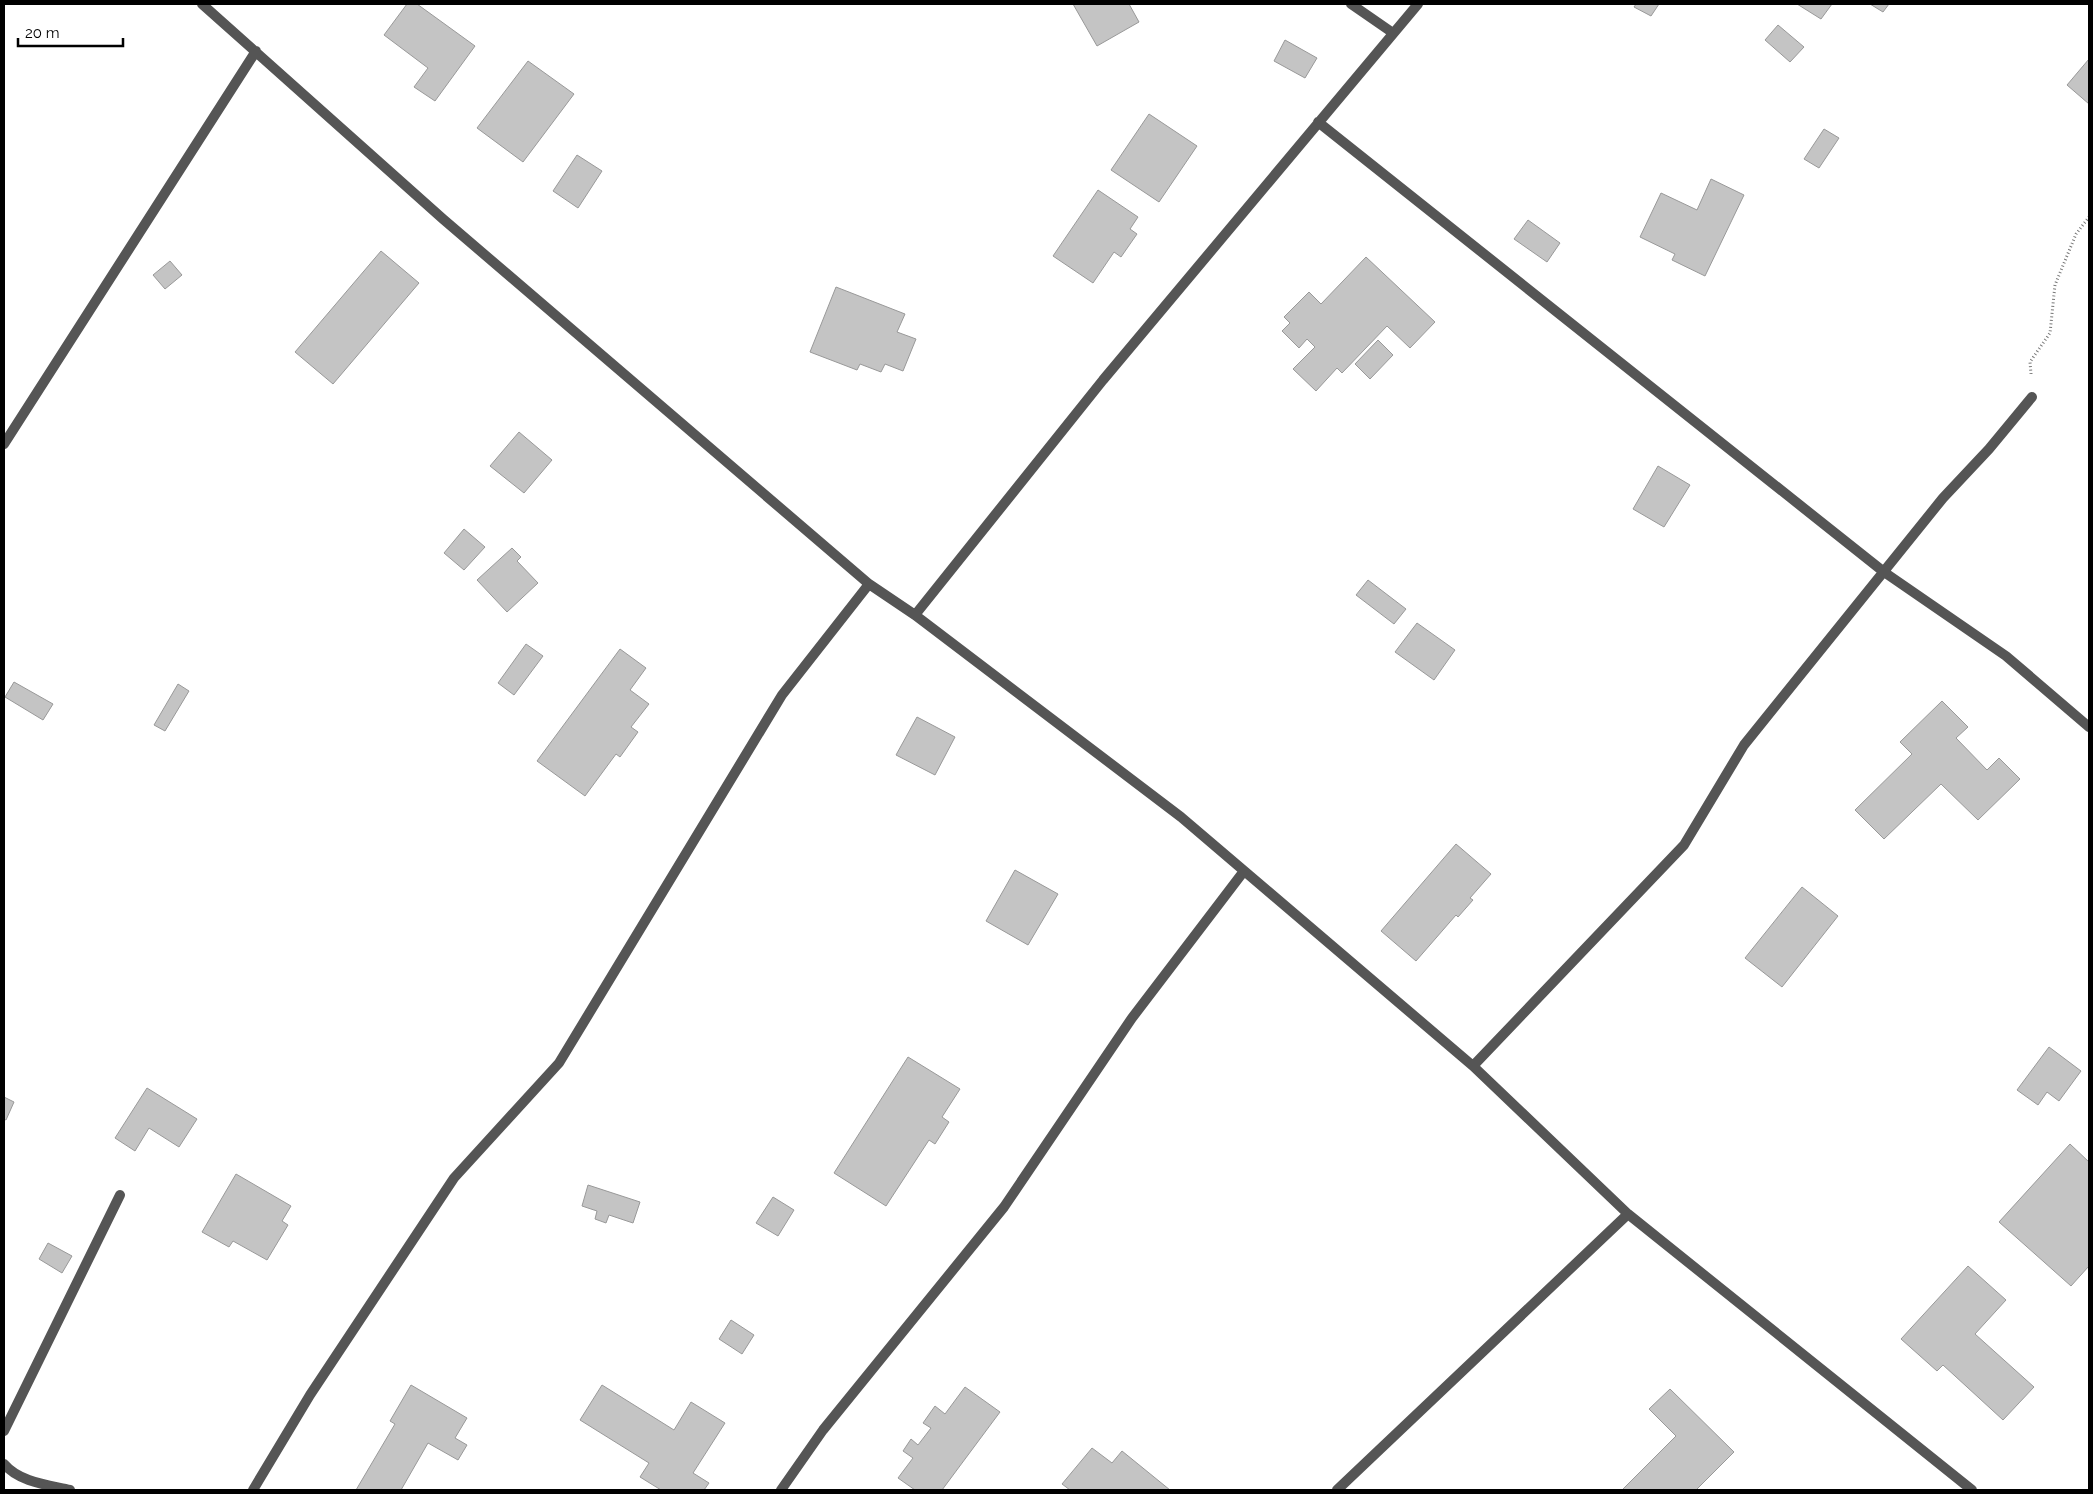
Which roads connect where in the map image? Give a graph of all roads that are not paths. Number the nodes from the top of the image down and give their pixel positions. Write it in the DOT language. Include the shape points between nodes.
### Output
graph roads {
  1 [pos="202,4"];
  2 [pos="1351,4"];
  3 [pos="1418,4"];
  4 [pos="1393,32"];
  5 [pos="256,51"];
  6 [pos="1318,122"];
  7 [pos="2032,397"];
  8 [pos="4,444"];
  9 [pos="1884,572"];
  10 [pos="869,584"];
  11 [pos="915,616"];
  12 [pos="2089,728"];
  13 [pos="1244,871"];
  14 [pos="1473,1066"];
  15 [pos="120,1195"];
  16 [pos="1628,1214"];
  17 [pos="4,1431"];
  18 [pos="4,1464"];
  19 [pos="70,1490"];
  20 [pos="252,1490"];
  21 [pos="781,1490"];
  22 [pos="1337,1490"];
  23 [pos="1972,1490"];
  1 -- 5 [label="street"];
  2 -- 4 [label="street"];
  3 -- 4 [label="street"];
  4 -- 6 [label="street"];
  5 -- 8 [label="street"];
  5 -- 10 [label="street" via="443,219"];
  6 -- 9 [label="street"];
  6 -- 11 [label="street" via="1103,380"];
  7 -- 9 [label="street" via="1943,498"];
  9 -- 12 [label="street" via="2006,656"];
  9 -- 14 [label="street" via="1744,744 1684,845"];
  10 -- 11 [label="street"];
  10 -- 20 [label="street" via="782,695 559,1063 454,1178 310,1395"];
  11 -- 13 [label="street" via="1181,817"];
  13 -- 14 [label="street"];
  13 -- 21 [label="street" via="1132,1018 1004,1207 823,1430"];
  14 -- 16 [label="street"];
  15 -- 17 [label="street"];
  16 -- 22 [label="street"];
  16 -- 23 [label="street"];
  18 -- 19 [label="street" via="22,1478"];
}
